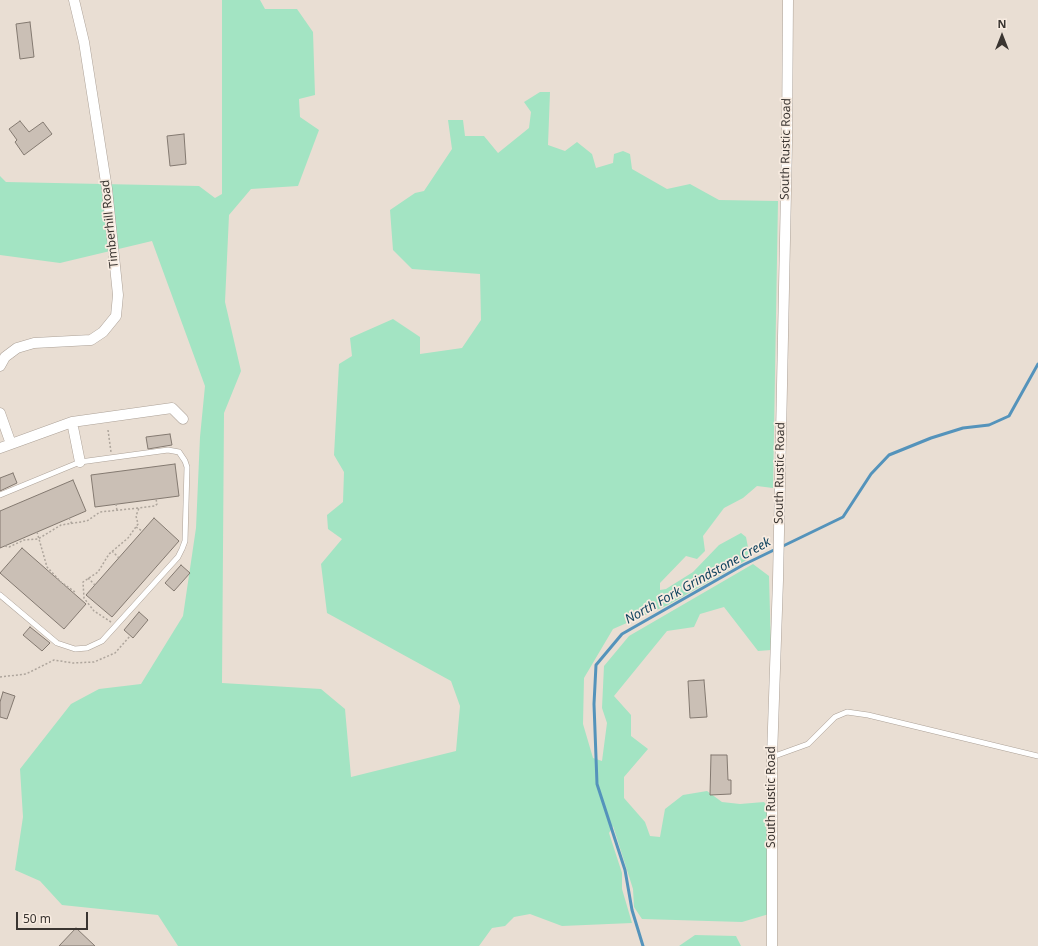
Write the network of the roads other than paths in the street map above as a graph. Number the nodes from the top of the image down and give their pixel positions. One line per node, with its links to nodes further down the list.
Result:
1 (74, 0): 3 (street, Timberhill Road)
2 (788, 0): 13 (street, South Rustic Road)
3 (0, 366)
4 (0, 413): 7 (street)
5 (183, 419): 6 (street)
6 (72, 422): 7 (street); 9 (street)
7 (11, 444): 8 (street)
8 (0, 448)
9 (80, 462): 10 (lane); 11 (lane)
10 (0, 495)
11 (0, 595)
12 (1038, 756): 13 (lane)
13 (772, 757): 14 (street, South Rustic Road)
14 (772, 946)

